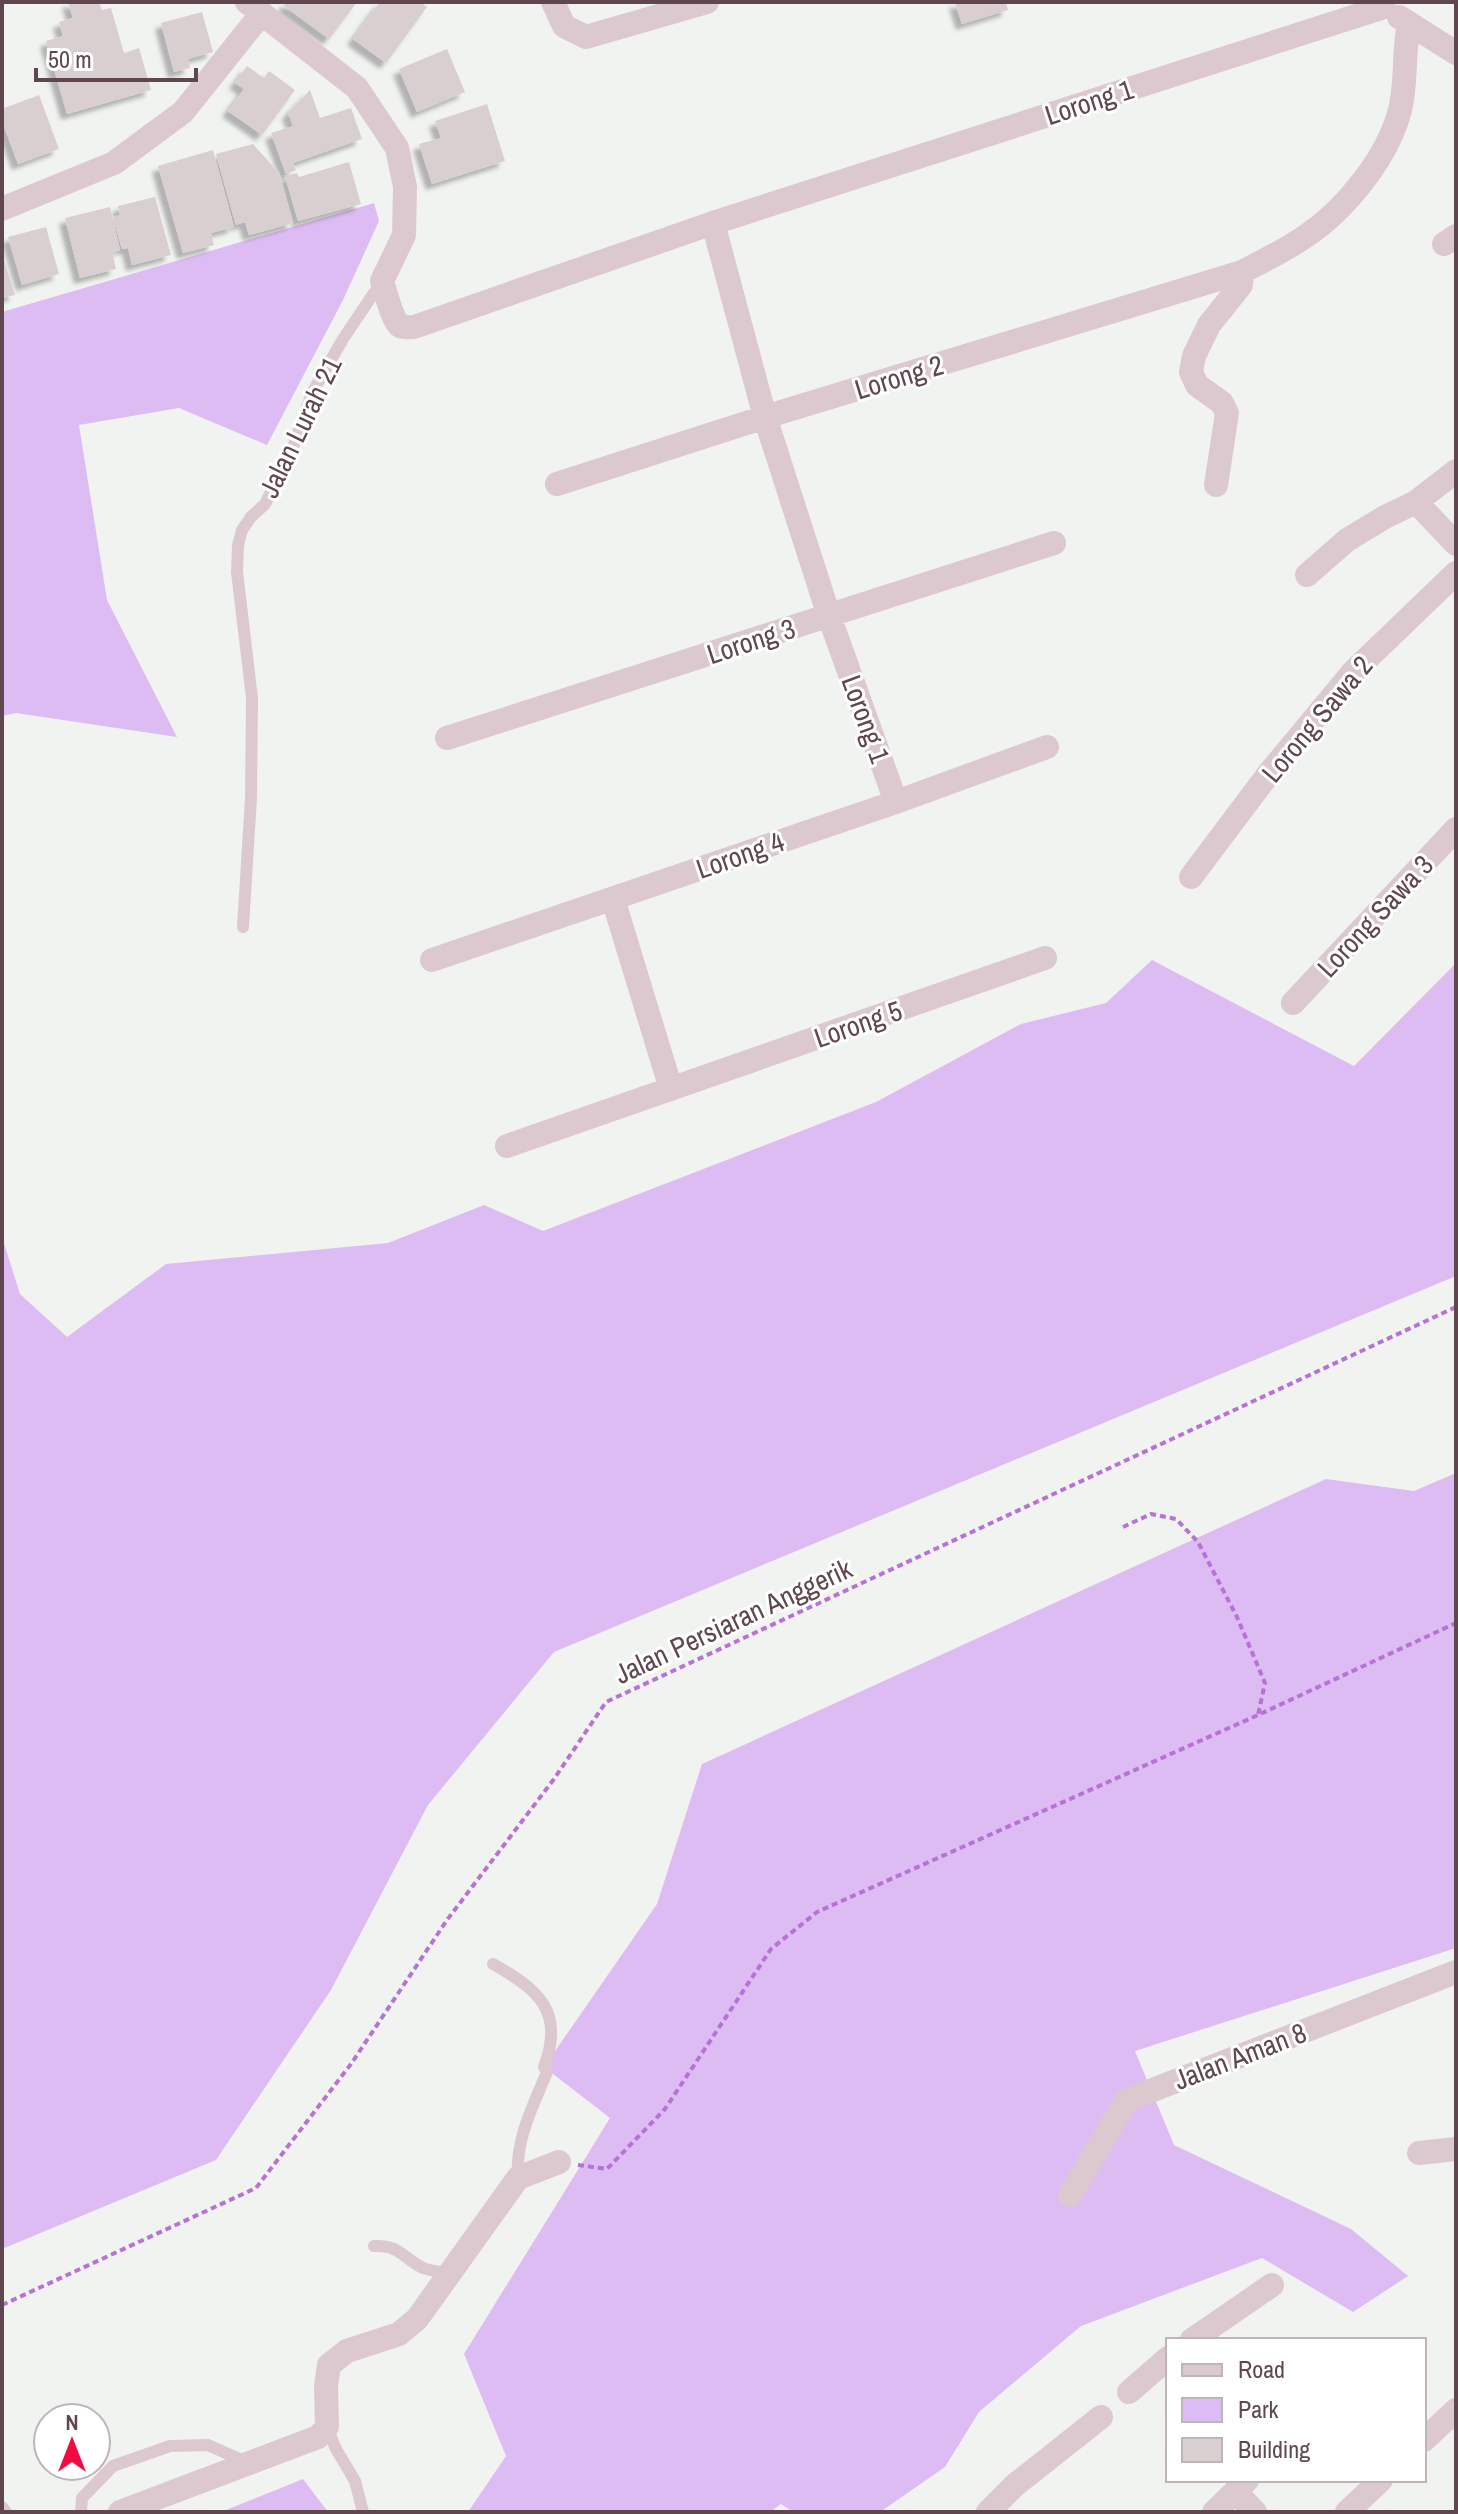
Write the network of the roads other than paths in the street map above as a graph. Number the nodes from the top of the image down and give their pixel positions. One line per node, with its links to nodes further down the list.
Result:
1 (553, 2): 2 (street)
2 (707, 2)
3 (1384, 4): 5 (street, Lorong 1); 8 (street, Lorong 1)
4 (255, 8): 7 (street); 10 (street, Jalan Lurah 21)
5 (1409, 24): 6 (street, Lorong 1); 9 (street, Lorong 2)
6 (1456, 53)
7 (2, 209)
8 (713, 223): 10 (street, Lorong 1); 11 (street, Lorong 1)
9 (1242, 272): 11 (street, Lorong 2); 14 (street)
10 (382, 281): 27 (lane, Jalan Lurah 21)
11 (765, 417): 13 (street, Lorong 2); 20 (street, Lorong 1)
12 (1456, 471): 15 (street)
13 (557, 484)
14 (1216, 485)
15 (1416, 502): 17 (street); 19 (street)
16 (1054, 543): 20 (street, Lorong 3)
17 (1456, 544)
18 (1456, 573): 25 (street, Lorong Sawa 2)
19 (1307, 575)
20 (829, 616): 21 (street, Lorong 3); 23 (street, Lorong 1)
21 (447, 738)
22 (1047, 747): 23 (street, Lorong 4)
23 (896, 802): 26 (street, Lorong 4)
24 (1456, 829): 30 (street, Lorong Sawa 3)
25 (1191, 877)
26 (613, 899): 29 (street, Lorong 4); 31 (street)
27 (243, 927)
28 (1045, 958): 31 (street, Lorong 5)
29 (432, 960)
30 (1293, 1003)
31 (671, 1089): 32 (street, Lorong 5)
32 (507, 1146)
33 (493, 1964): 38 (lane)
34 (1456, 1972): 39 (street, Jalan Aman 8)
35 (1456, 2149): 36 (street)
36 (1419, 2153)
37 (559, 2162): 38 (street)
38 (518, 2178): 41 (street)
39 (1070, 2195)
40 (374, 2246): 41 (lane)
41 (450, 2273): 48 (street)
42 (1272, 2285): 43 (street)
43 (1200, 2338)
44 (1166, 2360): 45 (street)
45 (1129, 2392)
46 (1456, 2410): 49 (street)
47 (1101, 2417): 58 (street)
48 (327, 2427): 50 (street); 57 (lane)
49 (1426, 2438)
50 (249, 2463): 55 (lane); 56 (street)
51 (1379, 2482): 61 (street)
52 (1241, 2486): 59 (street); 60 (street)
53 (2, 2507): 54 (lane)
54 (6, 2512)
55 (81, 2512)
56 (120, 2512)
57 (363, 2512)
58 (988, 2512)
59 (1214, 2512)
60 (1255, 2512)
61 (1347, 2512)

